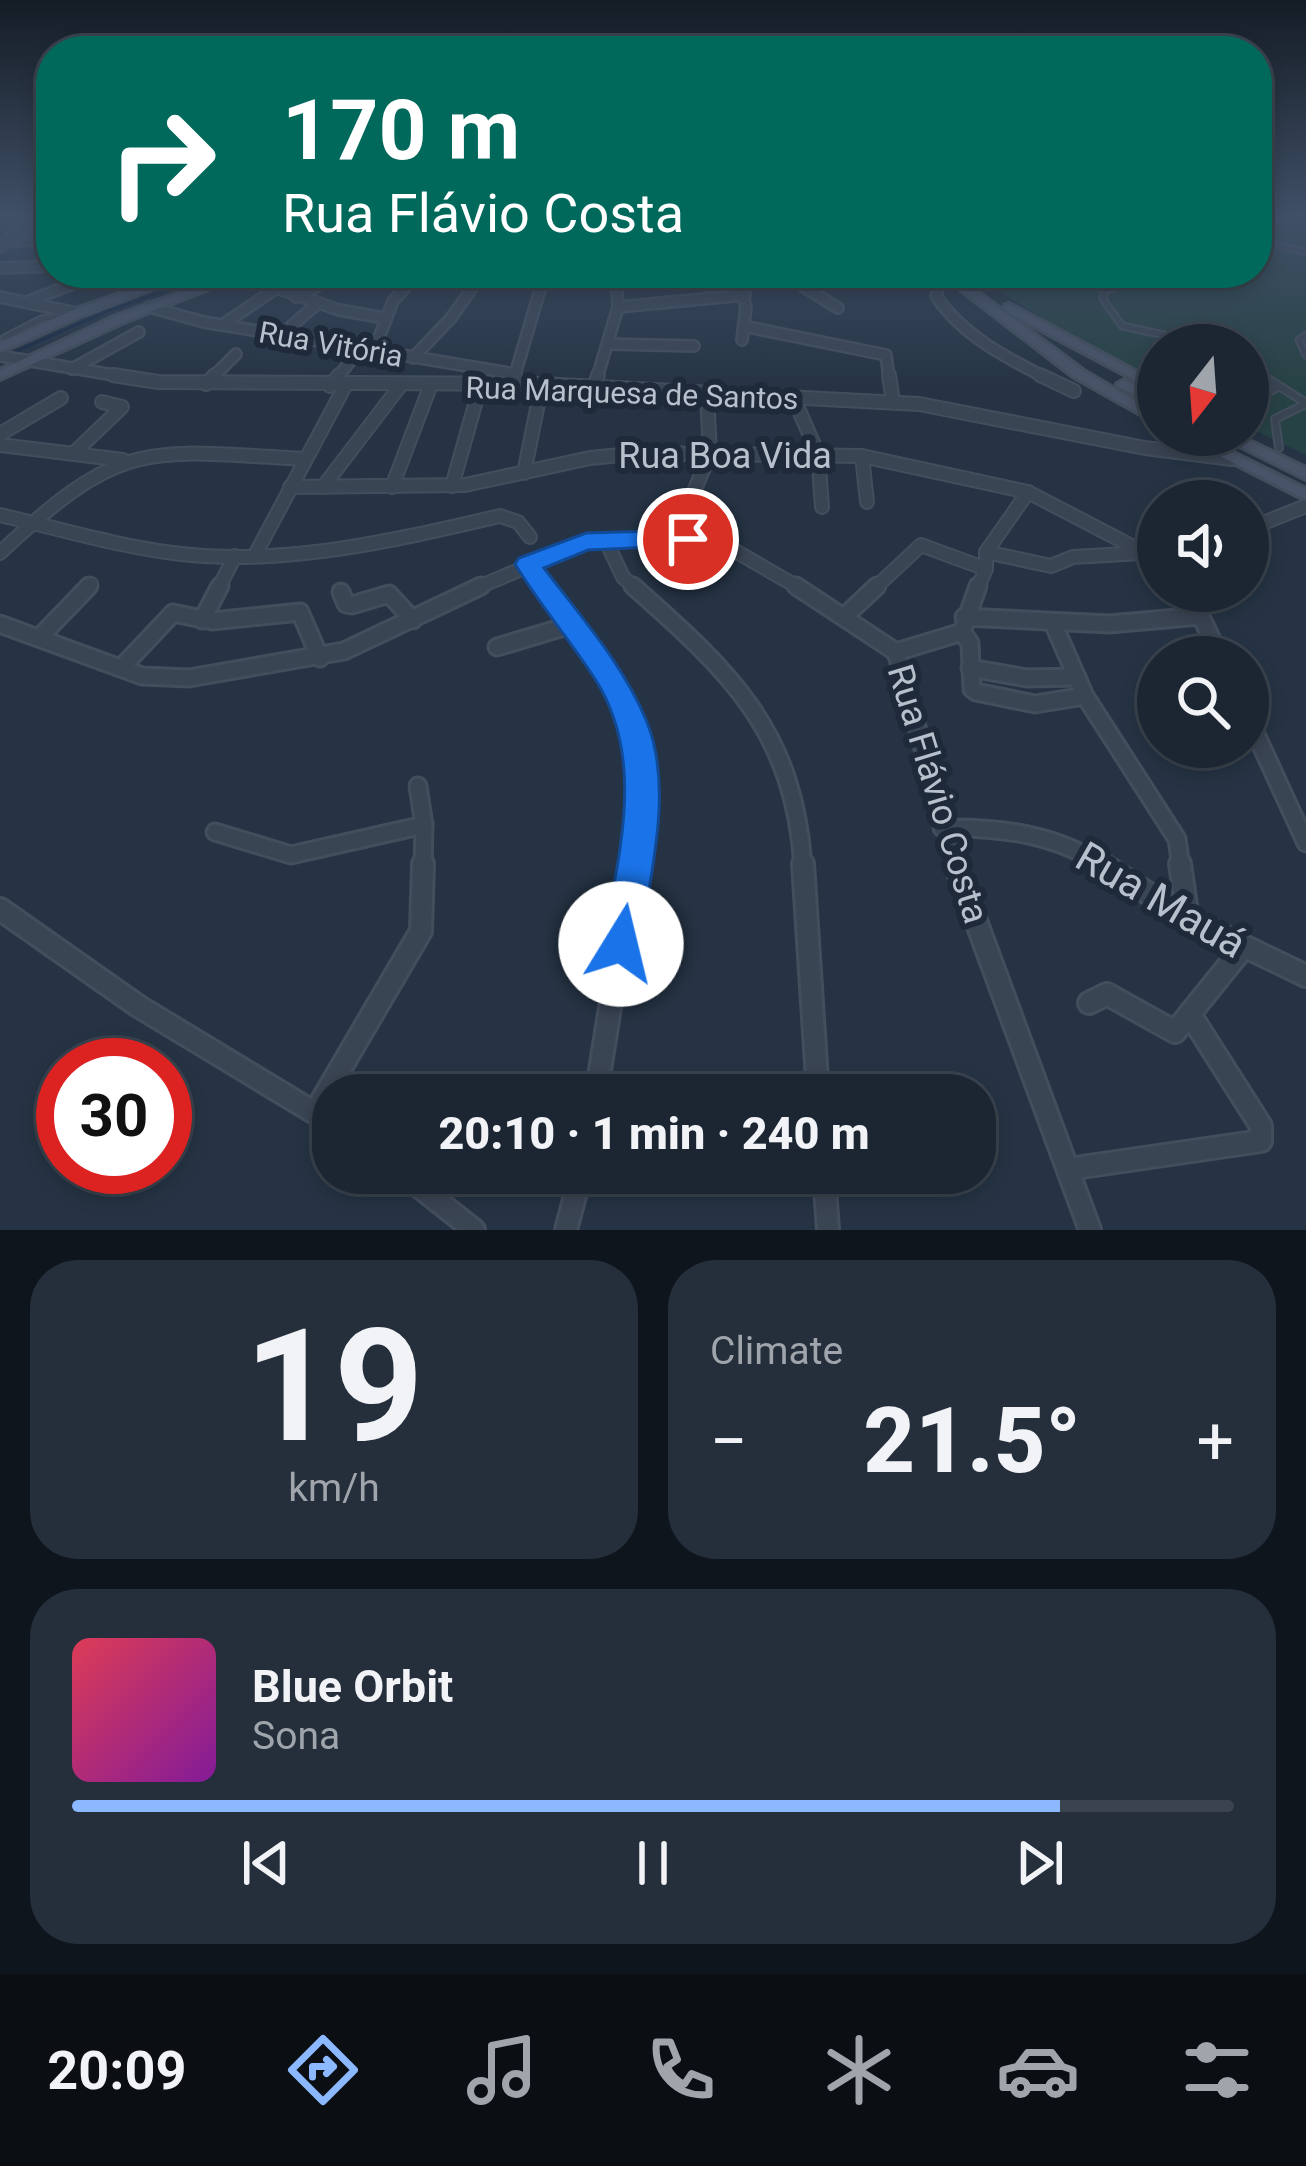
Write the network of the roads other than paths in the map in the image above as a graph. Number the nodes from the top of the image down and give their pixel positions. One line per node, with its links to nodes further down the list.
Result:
1 (62, 288): 20 (street)
2 (146, 288): 25 (main road)
3 (204, 288): 23 (main road)
4 (270, 288): 16 (street)
5 (313, 288): 19 (street)
6 (405, 288): 27 (street)
7 (473, 288): 43 (street)
8 (541, 288): 48 (street)
9 (616, 288): 22 (street)
10 (741, 288): 17 (street)
11 (803, 288): 24 (street)
12 (939, 288): 59 (street)
13 (964, 288): 42 (main road)
14 (982, 288): 26 (main road)
15 (1113, 288): 30 (lane)
16 (274, 290): 19 (street); 28 (street)
17 (745, 295): 22 (street); 29 (street)
18 (0, 297): 20 (street)
19 (296, 297): 21 (street)
20 (26, 302): 25 (street)
21 (317, 304): 27 (street); 32 (street)
22 (618, 307): 35 (street)
23 (149, 308): 28 (street, Rua Vitória); 44 (main road)
24 (838, 308)
25 (74, 314): 37 (main road)
26 (1020, 316): 47 (main road); 60 (main road)
27 (385, 318): 39 (street)
28 (222, 325): 32 (street, Rua Vitória)
29 (748, 327): 34 (street); 67 (street)
30 (1137, 329)
31 (139, 332): 45 (street)
32 (280, 335): 38 (street, Rua Vitória)
33 (1306, 335): 41 (lane)
34 (742, 340)
35 (608, 344): 36 (street); 55 (street)
36 (694, 346)
37 (2, 347): 44 (street, Rua Marquesa de Santos)
38 (360, 349): 39 (street, Rua Vitória); 52 (street)
39 (374, 351): 43 (street, Rua Vitória)
40 (236, 354): 50 (street)
41 (1306, 355)
42 (1057, 356): 63 (main road); 69 (main road)
43 (412, 358): 48 (street, Rua Vitória)
44 (30, 361): 45 (street, Rua Marquesa de Santos); 46 (main road)
45 (72, 369): 50 (street, Rua Marquesa de Santos)
46 (0, 375)
47 (1137, 377)
48 (513, 380): 51 (street, Rua Marquesa de Santos); 57 (street, Rua Marquesa de Santos)
49 (1269, 380): 58 (lane)
50 (206, 384): 52 (street, Rua Marquesa de Santos)
51 (542, 384): 55 (street, Rua Marquesa de Santos); 85 (street)
52 (330, 386): 53 (street, Rua Marquesa de Santos)
53 (345, 386): 54 (street, Rua Marquesa de Santos); 81 (street)
54 (400, 386): 56 (street, Rua Marquesa de Santos); 90 (street)
55 (596, 386): 62 (street, Rua Marquesa de Santos)
56 (430, 387): 57 (street, Rua Marquesa de Santos); 91 (street)
57 (480, 387): 88 (street)
58 (1279, 387): 61 (lane); 68 (lane)
59 (1074, 391)
60 (1137, 392)
61 (1269, 392)
62 (707, 394): 65 (street, Rua Marquesa de Santos); 75 (street)
63 (1137, 396)
64 (61, 398): 70 (street)
65 (794, 399): 67 (street, Rua Marquesa de Santos); 76 (street)
66 (102, 402): 74 (street)
67 (892, 402): 82 (street, Rua Marquesa de Santos)
68 (1306, 404): 73 (lane)
69 (1137, 409)
70 (0, 434)
71 (1269, 443): 73 (main road)
72 (0, 445): 74 (street)
73 (1279, 448): 84 (main road)
74 (74, 453): 83 (street)
75 (710, 454): 76 (street, Rua Boa Vida); 85 (street, Rua Boa Vida); 94 (street)
76 (818, 454): 77 (street, Rua Boa Vida); 97 (street)
77 (862, 456): 92 (street, Rua Boa Vida); 95 (street)
78 (1226, 456): 82 (main road)
79 (1250, 456): 87 (main road)
80 (1269, 456): 86 (main road)
81 (304, 459): 83 (street); 89 (street)
82 (1232, 459): 93 (main road)
83 (123, 460): 100 (street)
84 (1306, 460)
85 (524, 473): 88 (street, Rua Boa Vida)
86 (1306, 474)
87 (1306, 484)
88 (452, 486): 91 (street, Rua Boa Vida)
89 (290, 487): 90 (street, Rua Boa Vida); 107 (street)
90 (323, 487): 91 (street, Rua Boa Vida)
91 (392, 487)
92 (1028, 492): 103 (street, Rua Boa Vida); 104 (street)
93 (1306, 495)
94 (692, 496)
95 (867, 502)
96 (1306, 506): 99 (street)
97 (822, 507)
98 (0, 515): 100 (street)
99 (1269, 521)
100 (32, 523): 105 (street); 108 (street)
101 (530, 537): 107 (street)
102 (605, 539): 109 (street, Rua Flávio Costa); 114 (street, Rua Flávio Costa); 145 (street)
103 (1137, 546)
104 (986, 552): 106 (street); 110 (street)
105 (0, 553)
106 (1137, 554)
107 (255, 555): 108 (street)
108 (235, 556): 116 (street)
109 (528, 564): 117 (street, Rua Flávio Costa); 120 (street)
110 (986, 569): 114 (street); 121 (street)
111 (92, 584): 123 (street)
112 (341, 592): 117 (street)
113 (1198, 612): 115 (street)
114 (846, 615): 125 (street, Rua Flávio Costa)
115 (1200, 616): 118 (street); 122 (street)
116 (202, 620): 126 (street); 127 (street)
117 (413, 620): 126 (street, Rua Flávio Costa)
118 (1053, 623): 121 (street); 129 (street)
119 (0, 624): 123 (street, Rua Flávio Costa)
120 (574, 624): 124 (street); 144 (street)
121 (963, 624): 125 (street); 128 (street)
122 (1210, 636)
123 (39, 638): 127 (street, Rua Flávio Costa)
124 (496, 647)
125 (896, 652): 134 (street, Rua Flávio Costa)
126 (320, 658): 127 (street, Rua Flávio Costa)
127 (122, 668)
128 (970, 668): 129 (street); 130 (street)
129 (1077, 677): 130 (street)
130 (1084, 696): 138 (street)
131 (1269, 763): 136 (street)
132 (418, 785): 133 (street)
133 (424, 824): 135 (street); 143 (street)
134 (942, 828): 138 (street, Rua Mauá); 147 (street, Rua Flávio Costa)
135 (215, 832)
136 (1306, 843)
137 (0, 909): 146 (street)
138 (1188, 919): 139 (street, Rua Mauá)
139 (1243, 949): 140 (street, Rua Mauá); 142 (street)
140 (1306, 976)
141 (1089, 1004): 142 (street)
142 (1191, 1016): 147 (street)
143 (347, 1074)
144 (599, 1074)
145 (816, 1074)
146 (312, 1111)
147 (1068, 1169): 154 (street, Rua Flávio Costa)
148 (429, 1194): 151 (street)
149 (575, 1194): 152 (street)
150 (825, 1194): 153 (street)
151 (474, 1230)
152 (566, 1230)
153 (828, 1230)
154 (1090, 1230)

